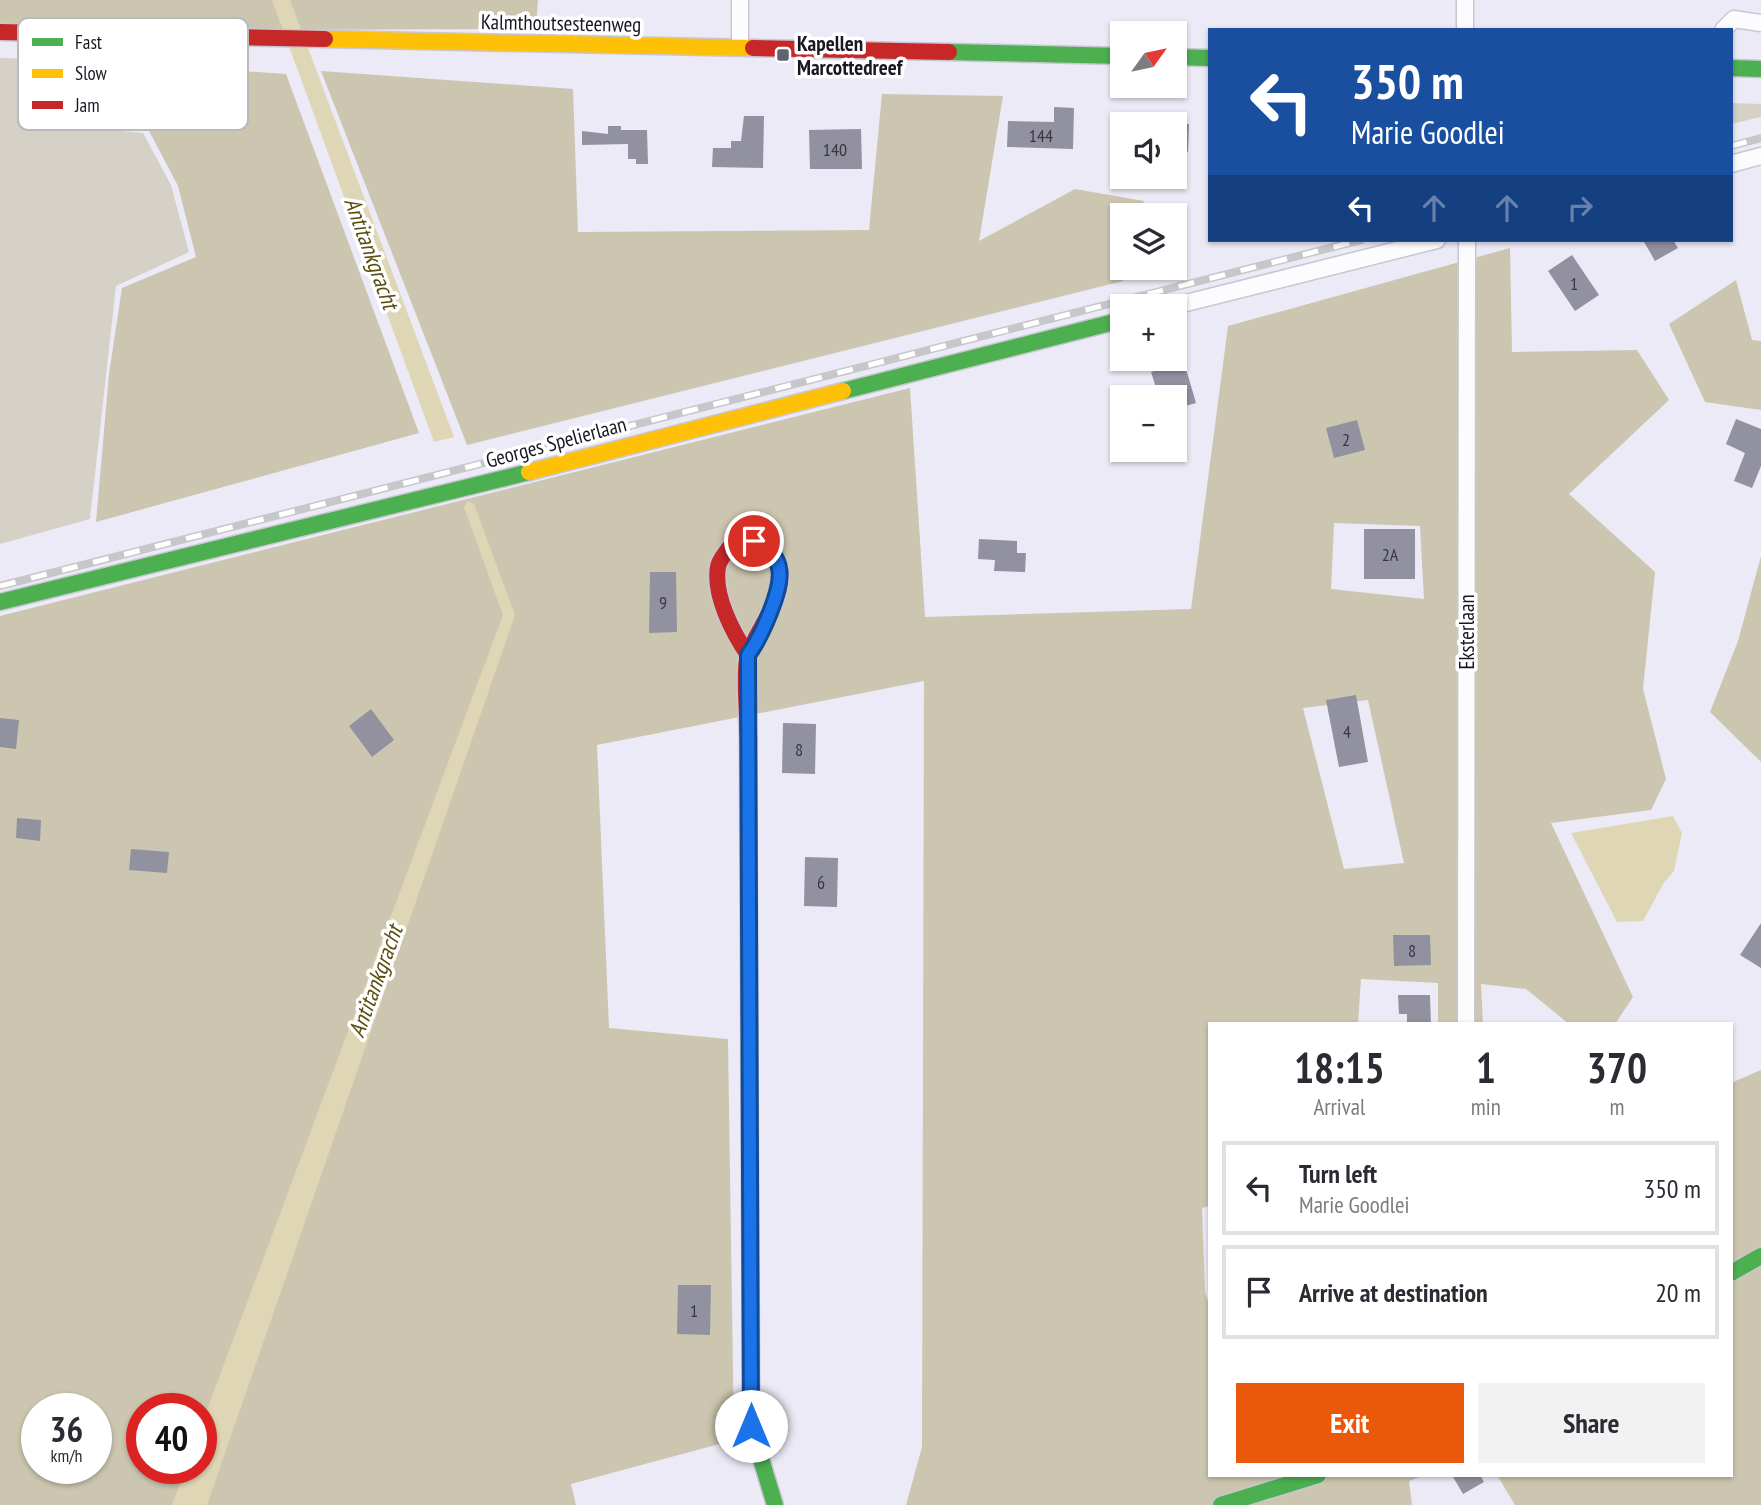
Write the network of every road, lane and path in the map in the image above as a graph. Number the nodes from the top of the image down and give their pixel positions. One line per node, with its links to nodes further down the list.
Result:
1 (740, 0): 9 (street)
2 (1465, 0): 4 (street)
3 (1761, 23): 5 (street)
4 (1465, 28)
5 (1725, 28)
6 (0, 32): 7 (street, Kalmthoutsesteenweg)
7 (18, 32)
8 (248, 38): 9 (street, Kalmthoutsesteenweg)
9 (740, 47): 10 (street, Kalmthoutsesteenweg)
10 (1110, 56)
11 (1187, 57): 12 (street)
12 (1208, 58)
13 (1733, 68): 14 (street)
14 (1761, 69)
15 (1761, 156): 16 (street)
16 (1733, 163)
17 (1429, 242): 19 (street)
18 (1466, 242): 23 (street, Eksterlaan)
19 (1187, 303)
20 (1110, 323): 21 (street, Georges Spelierlaan)
21 (0, 602)
22 (748, 655): 22 (street); 27 (street)
23 (1466, 1022)
24 (1761, 1256): 25 (street)
25 (1733, 1272)
26 (1312, 1477): 28 (street)
27 (775, 1505)
28 (1222, 1505)

